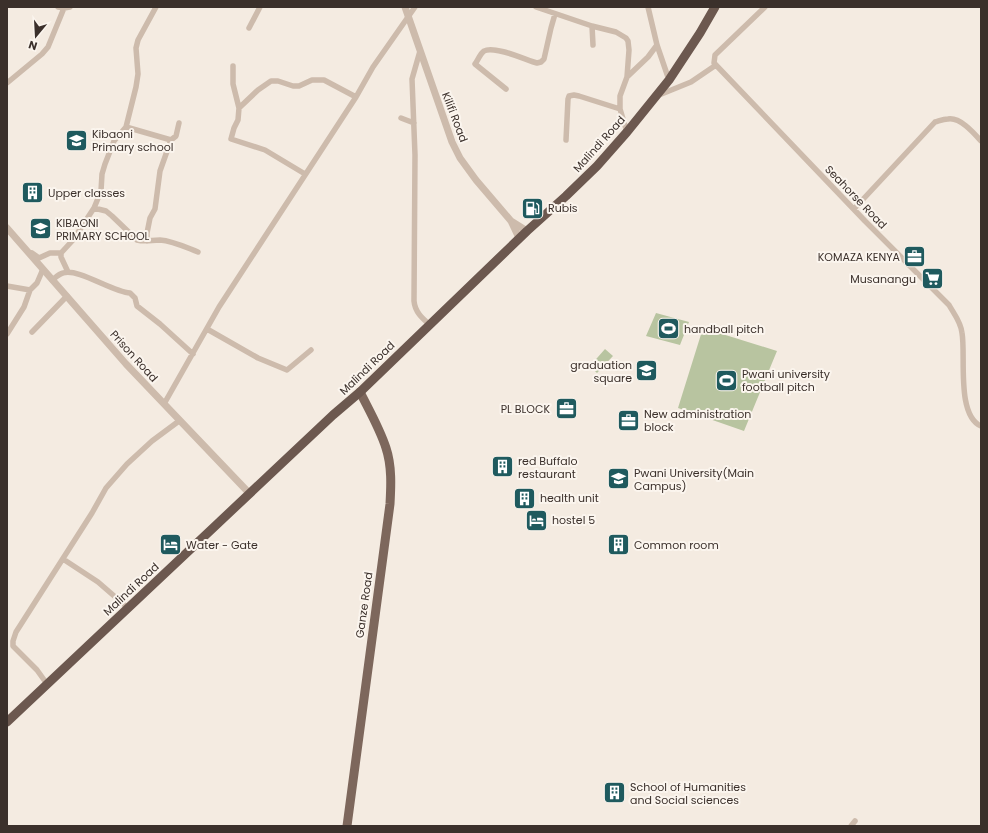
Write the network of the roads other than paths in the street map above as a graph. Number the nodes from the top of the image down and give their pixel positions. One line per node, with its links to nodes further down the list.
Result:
1 (58, 7): 10 (street)
2 (156, 7): 31 (street)
3 (260, 7): 14 (street)
4 (405, 7): 12 (street, Kilifi Road)
5 (415, 7): 12 (street)
6 (536, 7): 11 (street)
7 (648, 7): 16 (street)
8 (715, 7): 21 (highway, Malindi Road)
9 (765, 7): 18 (street)
10 (67, 8): 22 (street)
11 (555, 14): 13 (street); 23 (street)
12 (408, 17): 17 (street, Kilifi Road); 25 (street)
13 (592, 26): 15 (street); 20 (street)
14 (249, 28)
15 (593, 45)
16 (657, 45): 20 (street); 21 (street)
17 (420, 51): 30 (street); 39 (street, Kilifi Road)
18 (716, 65): 24 (street); 38 (street, Seahorse Road)
19 (233, 66): 26 (street)
20 (627, 77): 27 (street)
21 (669, 80): 24 (highway, Malindi Road)
22 (7, 83)
23 (506, 88)
24 (657, 96): 32 (highway, Malindi Road)
25 (356, 97): 26 (street); 36 (street)
26 (239, 108): 36 (street)
27 (620, 109): 32 (street); 34 (street)
28 (401, 118): 30 (street)
29 (179, 123): 33 (street)
30 (414, 123): 53 (street)
31 (126, 127): 33 (street); 37 (street)
32 (627, 132): 42 (highway, Malindi Road)
33 (170, 140): 44 (street)
34 (566, 140)
35 (981, 141): 38 (street)
36 (305, 174): 54 (street)
37 (94, 208): 44 (street); 46 (street)
38 (854, 209): 62 (street, Seahorse Road)
39 (511, 221): 42 (street, Kilifi Road); 43 (street, Kilifi Road)
40 (7, 224): 46 (street)
41 (7, 228): 47 (street, Prison Road)
42 (527, 230): 43 (highway, Malindi Road)
43 (519, 238): 53 (highway, Malindi Road)
44 (147, 241): 45 (street)
45 (198, 252)
46 (61, 253): 48 (street)
47 (44, 269): 49 (street, Prison Road); 51 (street)
48 (68, 272): 49 (street); 58 (street)
49 (52, 280): 52 (street, Prison Road)
50 (7, 286): 51 (street)
51 (30, 290): 56 (street)
52 (67, 296): 55 (street); 60 (street, Prison Road)
53 (430, 325): 59 (highway, Malindi Road)
54 (207, 329): 57 (street); 58 (street)
55 (32, 332)
56 (7, 334)
57 (311, 350)
58 (193, 354): 60 (street)
59 (360, 392): 63 (highway, Malindi Road); 69 (main road, Ganze Road)
60 (164, 404): 61 (street, Prison Road)
61 (179, 420): 63 (street, Prison Road); 64 (street)
62 (981, 426)
63 (250, 494): 65 (highway, Malindi Road)
64 (63, 559): 65 (street); 66 (street)
65 (128, 608): 66 (highway, Malindi Road)
66 (47, 684): 67 (highway, Malindi Road)
67 (7, 722)
68 (855, 821): 70 (street)
69 (347, 826)
70 (851, 826)

